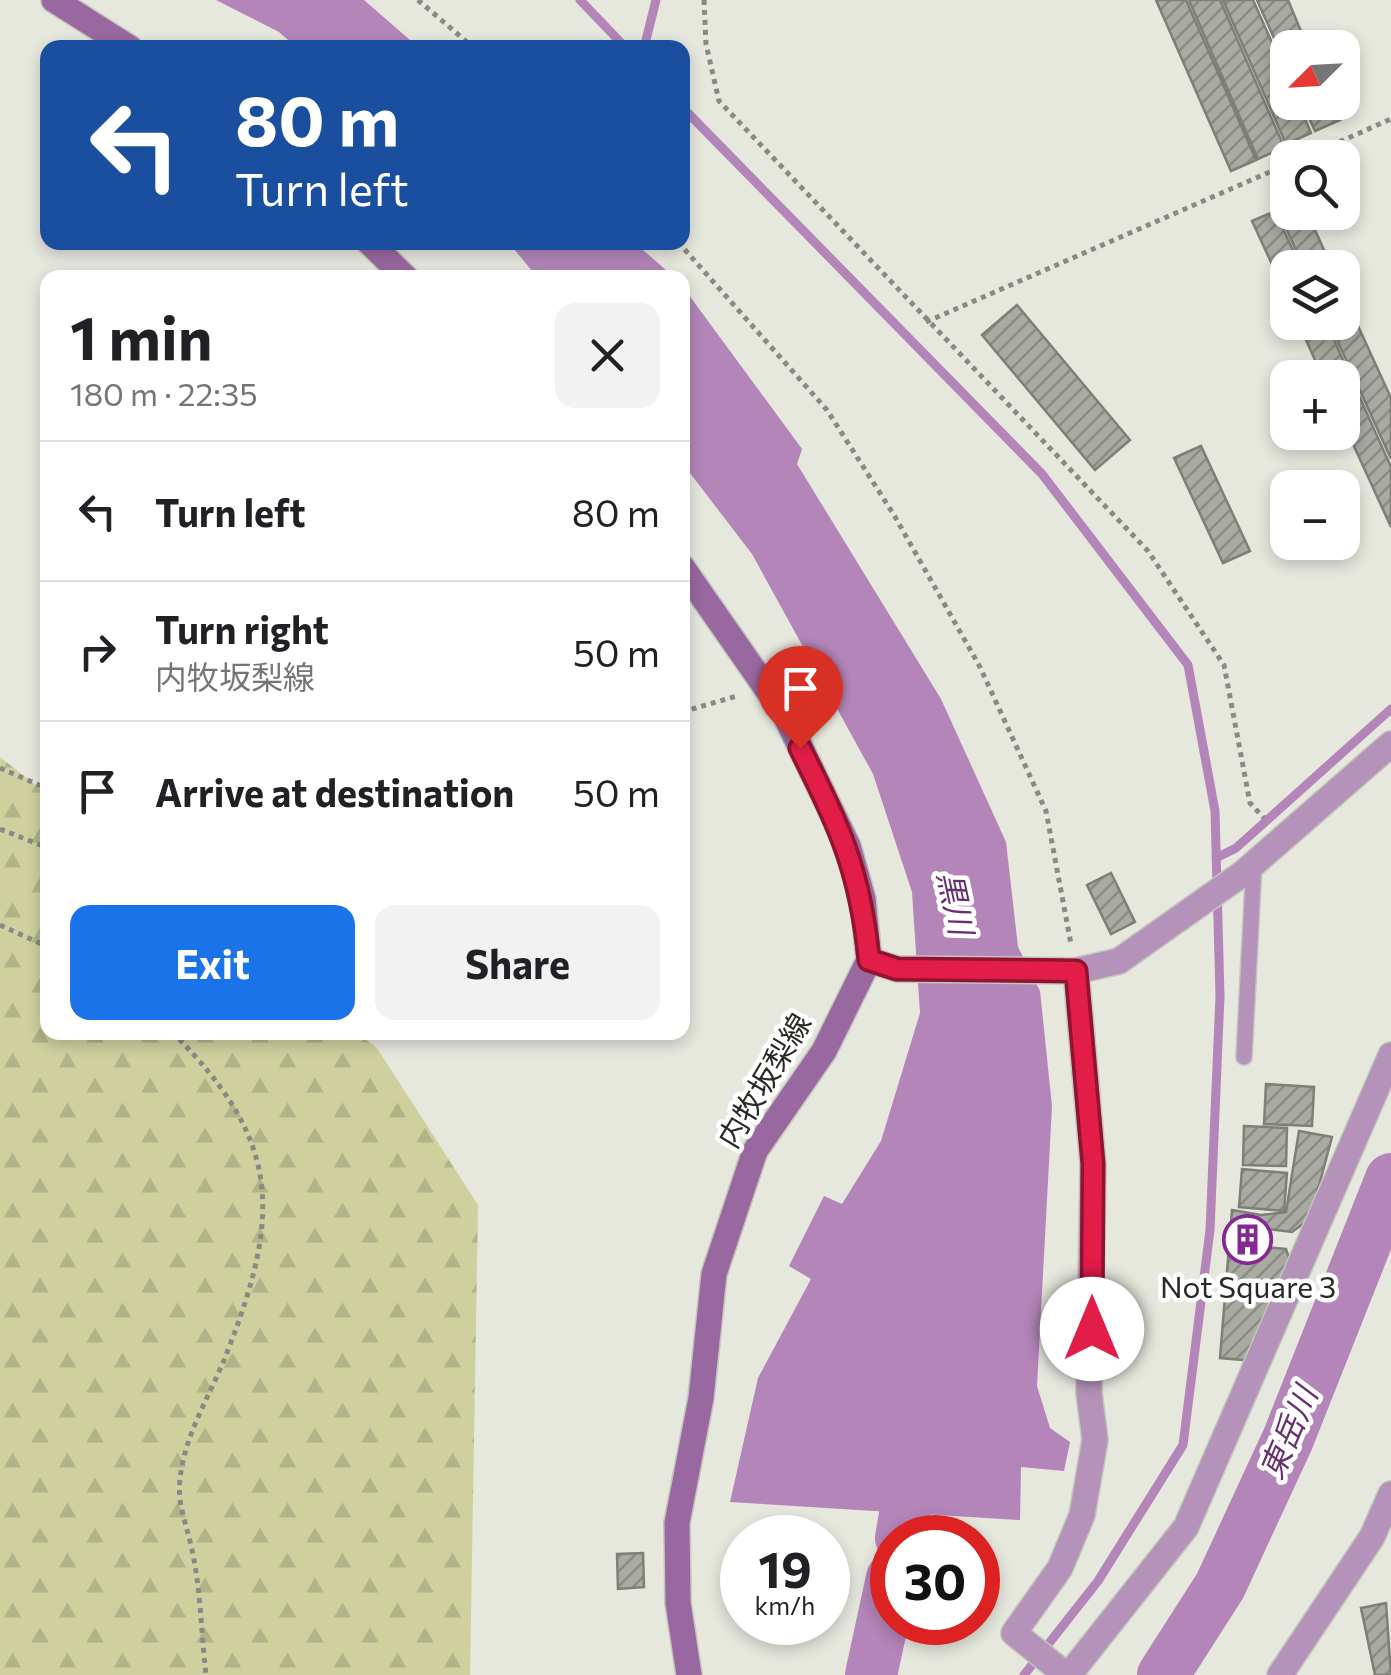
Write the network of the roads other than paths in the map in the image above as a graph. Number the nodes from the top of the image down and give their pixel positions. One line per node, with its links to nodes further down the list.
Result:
1 (54, 0): 2 (main road)
2 (117, 40)
3 (378, 250): 4 (main road)
4 (398, 270)
5 (690, 578): 8 (main road)
6 (1391, 744): 7 (street)
7 (1248, 868): 9 (street); 11 (lane)
8 (869, 960): 9 (street); 13 (main road, 内牧坂梨線)
9 (1064, 970): 14 (street)
10 (1391, 1055): 14 (street)
11 (1244, 1057)
12 (1391, 1494): 15 (street)
13 (689, 1675)
14 (1068, 1675)
15 (1280, 1675)

